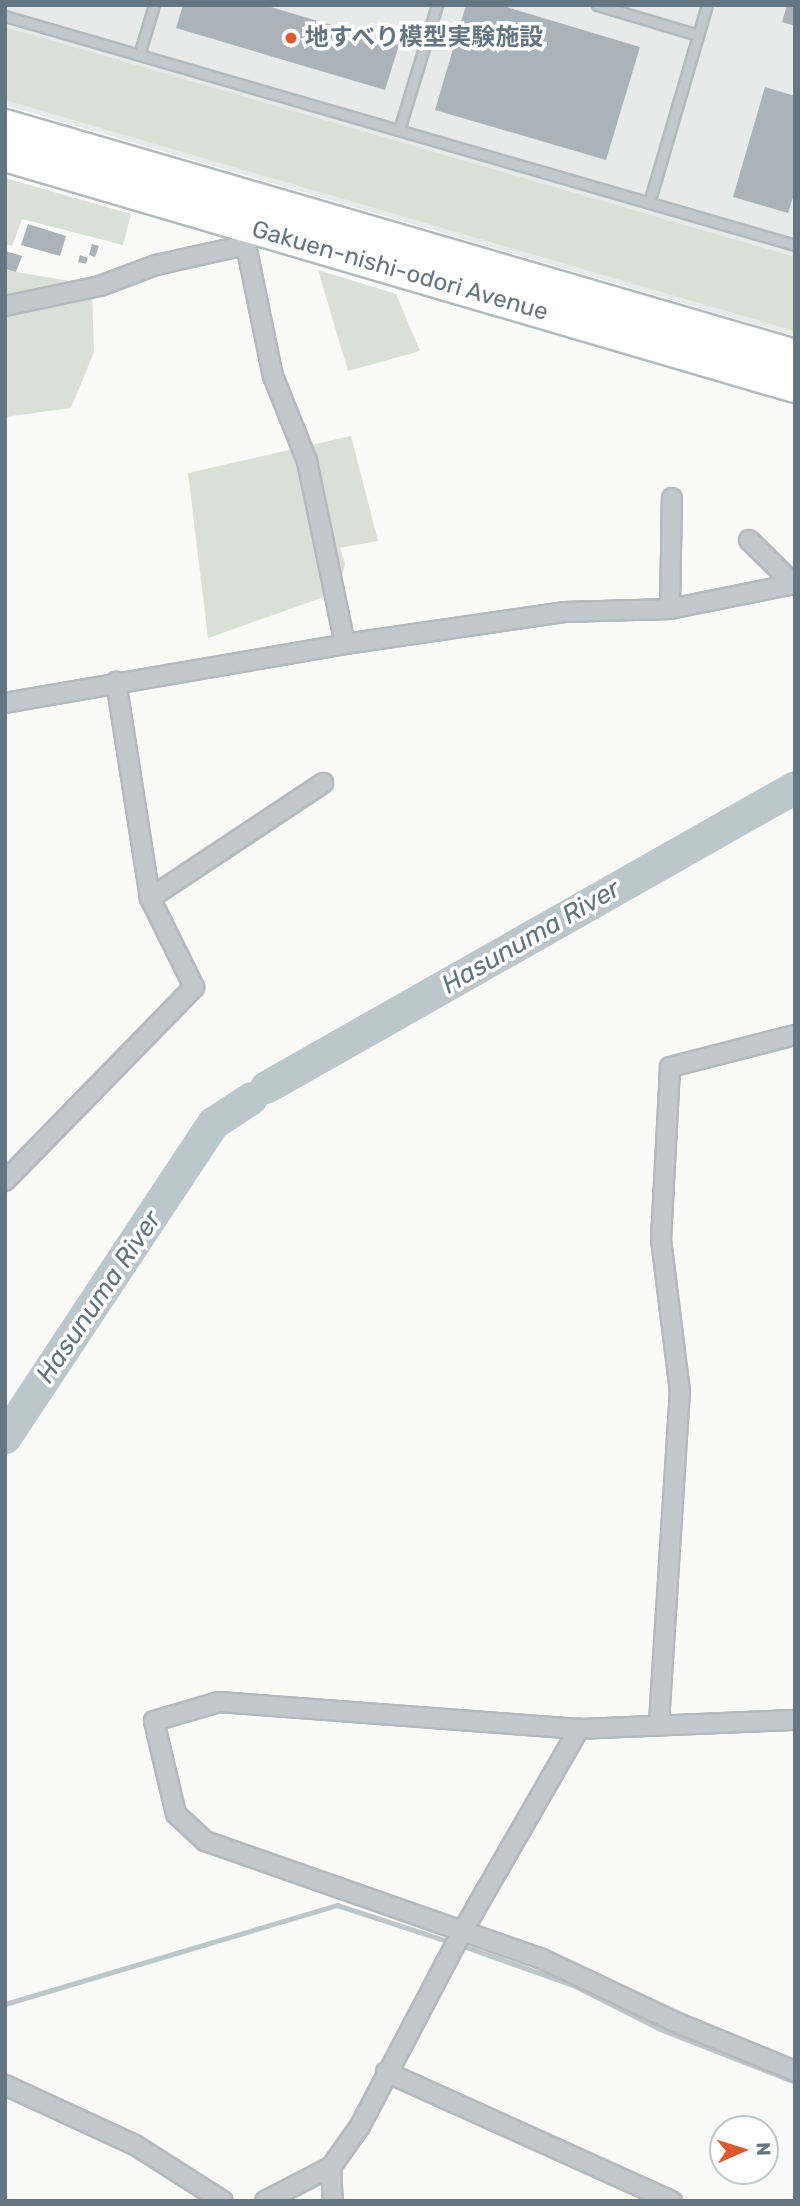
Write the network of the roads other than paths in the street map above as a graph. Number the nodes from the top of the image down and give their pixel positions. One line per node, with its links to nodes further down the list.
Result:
1 (154, 5): 7 (lane)
2 (437, 5): 9 (lane)
3 (597, 5): 6 (lane)
4 (707, 5): 6 (lane)
5 (5, 16): 7 (lane)
6 (698, 35): 11 (lane)
7 (139, 55): 9 (lane)
8 (5, 126): 15 (highway, Gakuen-nishi-odori Avenue)
9 (399, 130): 11 (lane)
10 (5, 155): 12 (highway, Gakuen-nishi-odori Avenue)
11 (649, 203): 13 (lane)
12 (249, 237): 14 (street); 16 (highway, Gakuen-nishi-odori Avenue); 21 (street)
13 (795, 245)
14 (5, 306)
15 (795, 356)
16 (795, 386)
17 (672, 498): 20 (street)
18 (749, 540): 19 (street)
19 (794, 584): 20 (street)
20 (670, 609): 21 (street)
21 (345, 644): 22 (street)
22 (116, 682): 23 (street); 25 (street)
23 (5, 703)
24 (323, 783): 25 (street)
25 (149, 898): 27 (street)
26 (795, 1035): 29 (street)
27 (5, 1181)
28 (795, 1720): 29 (street)
29 (659, 1723): 30 (street)
30 (579, 1729): 31 (street); 31 (street)
31 (461, 1934): 32 (street); 33 (street)
32 (795, 2071)
33 (386, 2072): 35 (street); 39 (street)
34 (5, 2085): 36 (street)
35 (331, 2167): 37 (street); 38 (street)
36 (223, 2201)
37 (265, 2201)
38 (333, 2201)
39 (672, 2201)

